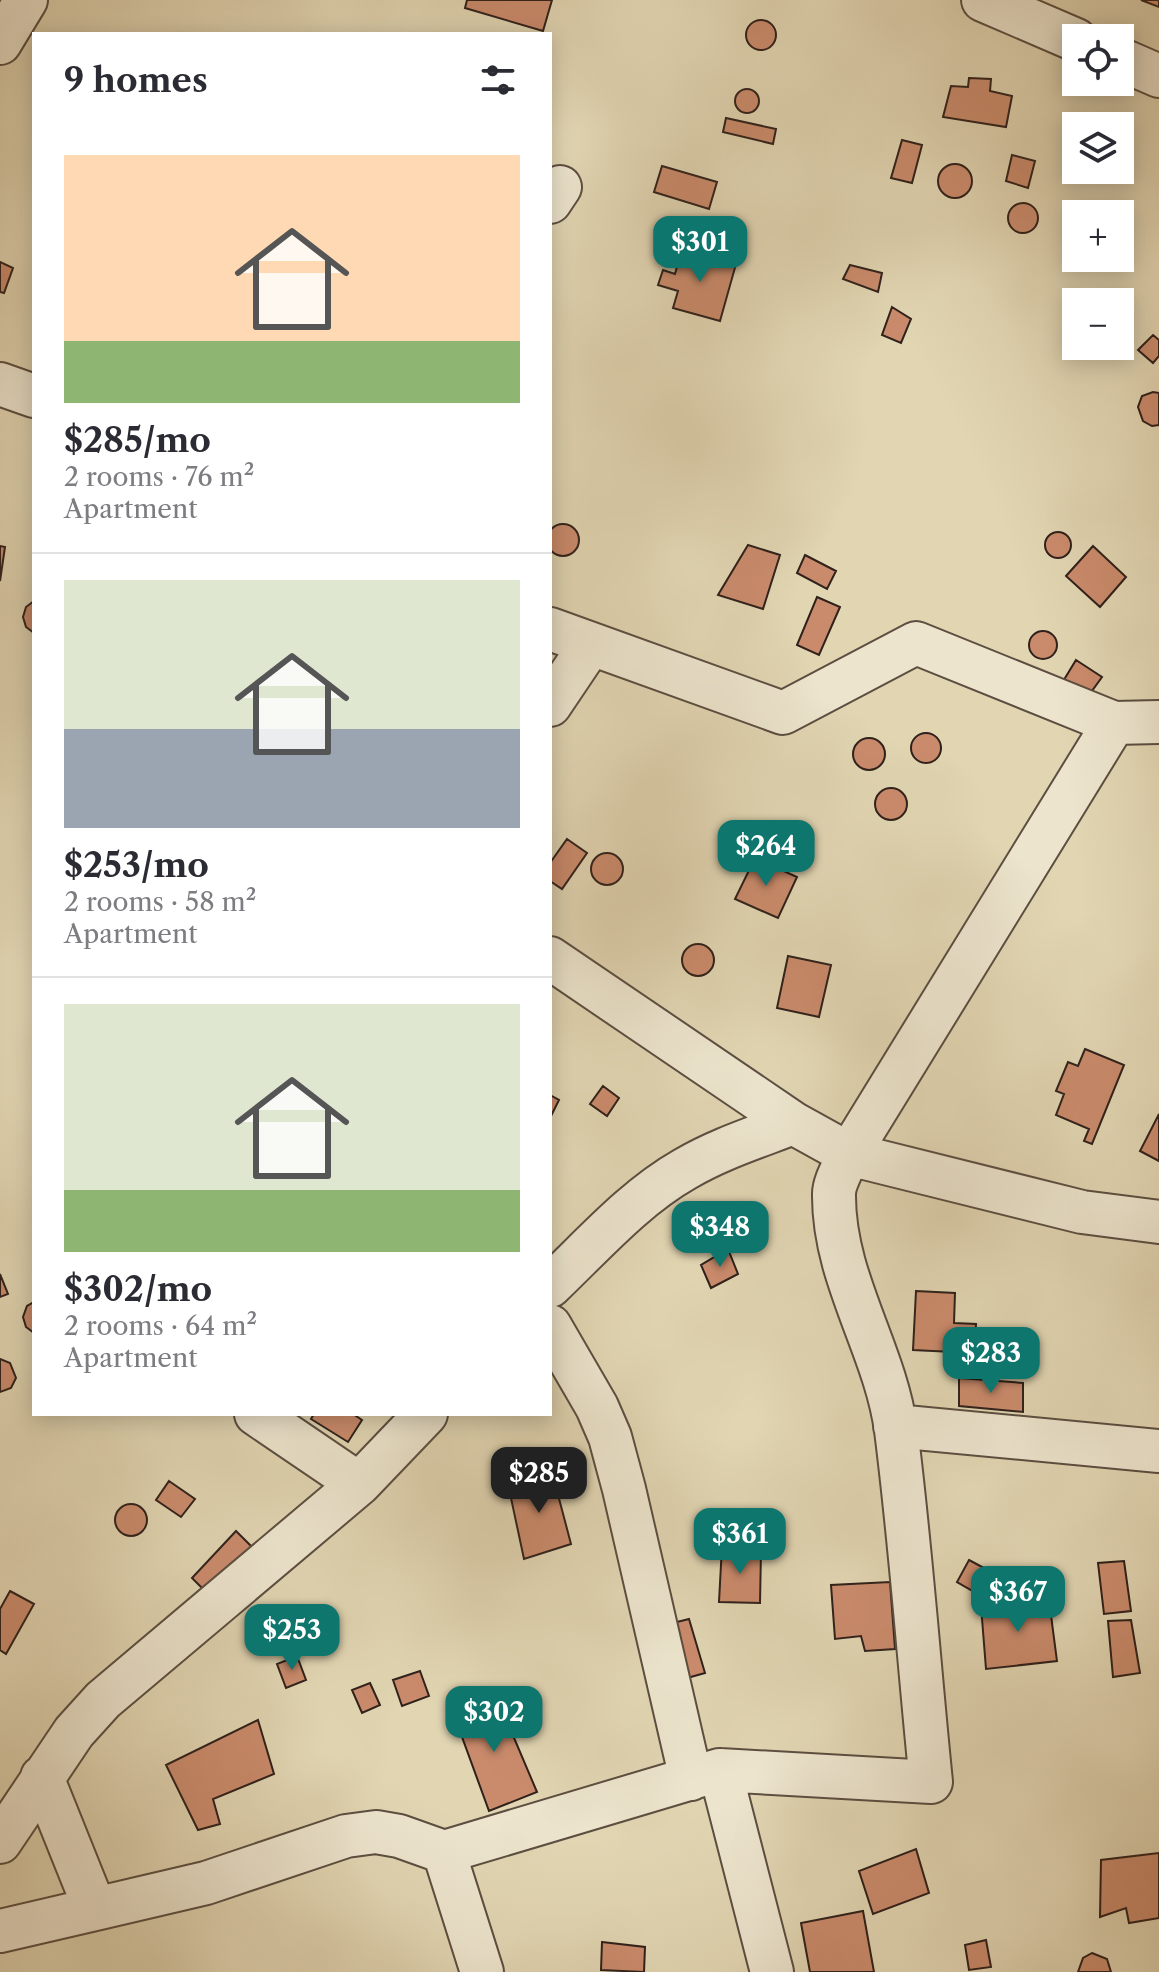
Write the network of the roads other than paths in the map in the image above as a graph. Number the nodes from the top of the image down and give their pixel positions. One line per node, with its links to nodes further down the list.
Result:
1 (26, 0): 4 (street)
2 (983, 0): 3 (street)
3 (1062, 34)
4 (0, 43)
5 (1134, 65): 6 (street)
6 (1159, 76)
7 (0, 384): 8 (street)
8 (32, 395)
9 (552, 630): 10 (street)
10 (591, 644): 11 (street); 13 (street)
11 (552, 702)
12 (1159, 722): 13 (street)
13 (1114, 723): 16 (street)
14 (552, 959): 15 (street)
15 (793, 1123): 16 (street); 18 (street)
16 (849, 1154): 17 (street); 22 (street)
17 (1159, 1222)
18 (552, 1284)
19 (552, 1329): 25 (street)
20 (259, 1416): 24 (street)
21 (424, 1416): 24 (street)
22 (895, 1426): 23 (street); 25 (street)
23 (1159, 1451)
24 (359, 1484): 26 (street)
25 (705, 1774): 28 (street); 32 (street)
26 (42, 1777): 27 (street); 29 (street)
27 (0, 1842)
28 (444, 1852): 29 (street); 31 (street)
29 (95, 1909): 30 (street)
30 (0, 1931)
31 (482, 1972)
32 (772, 1972)

